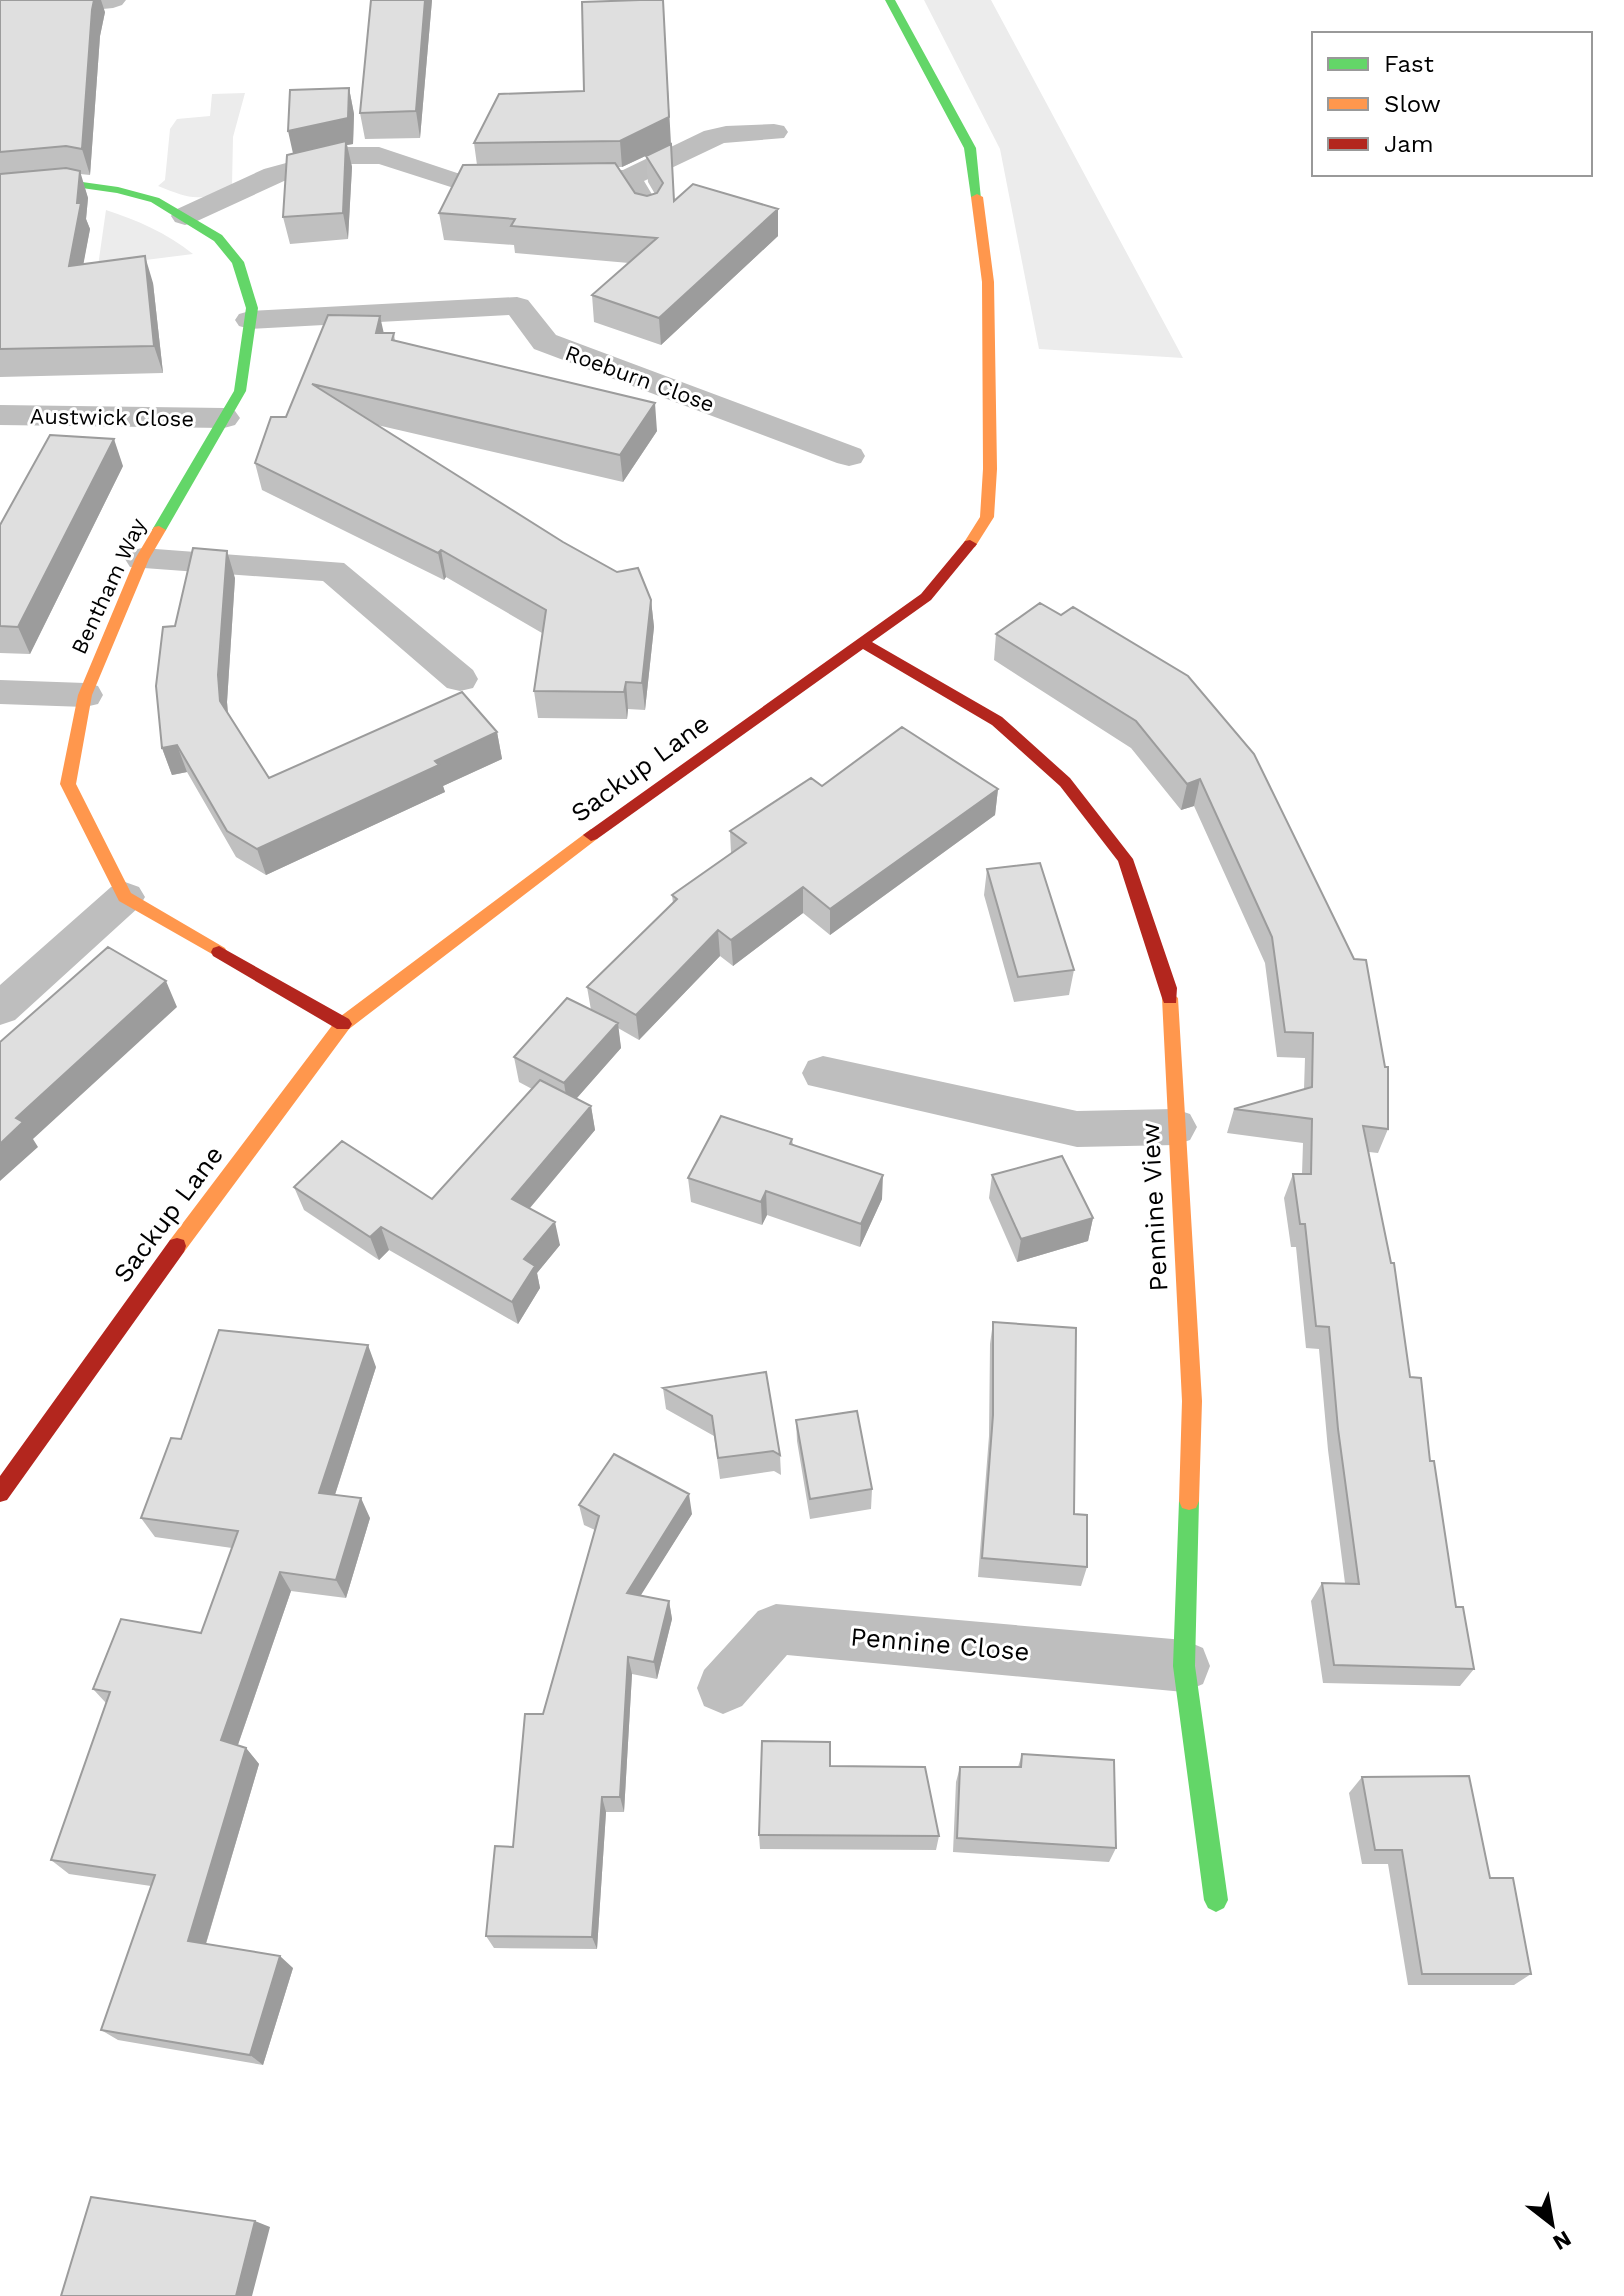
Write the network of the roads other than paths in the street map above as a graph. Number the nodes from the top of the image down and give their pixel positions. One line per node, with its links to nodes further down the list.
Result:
1 (113, 0): 3 (street)
2 (890, 0): 14 (street, Sackup Lane)
3 (0, 11)
4 (774, 132): 5 (street)
5 (628, 178): 7 (street); 8 (street)
6 (0, 190): 8 (street, Bentham Way)
7 (648, 211)
8 (185, 216): 9 (street, Bentham Way)
9 (250, 320): 11 (street, Bentham Way); 12 (street, Roeburn Close)
10 (0, 415): 11 (street, Austwick Close)
11 (224, 418): 13 (street, Bentham Way)
12 (849, 456)
13 (142, 559): 15 (street); 17 (street, Bentham Way)
14 (863, 643): 20 (street, Sackup Lane); 22 (street, Pennine View)
15 (460, 679)
16 (0, 692): 17 (street)
17 (85, 695): 18 (street, Bentham Way)
18 (125, 897): 19 (street); 20 (street)
19 (0, 1009)
20 (343, 1024): 23 (street, Sackup Lane)
21 (823, 1073): 22 (street)
22 (1175, 1127): 24 (street, Pennine View)
23 (0, 1493)
24 (1184, 1666): 25 (street, Pennine Close); 26 (street, Pennine View)
25 (723, 1688)
26 (1216, 1900)

